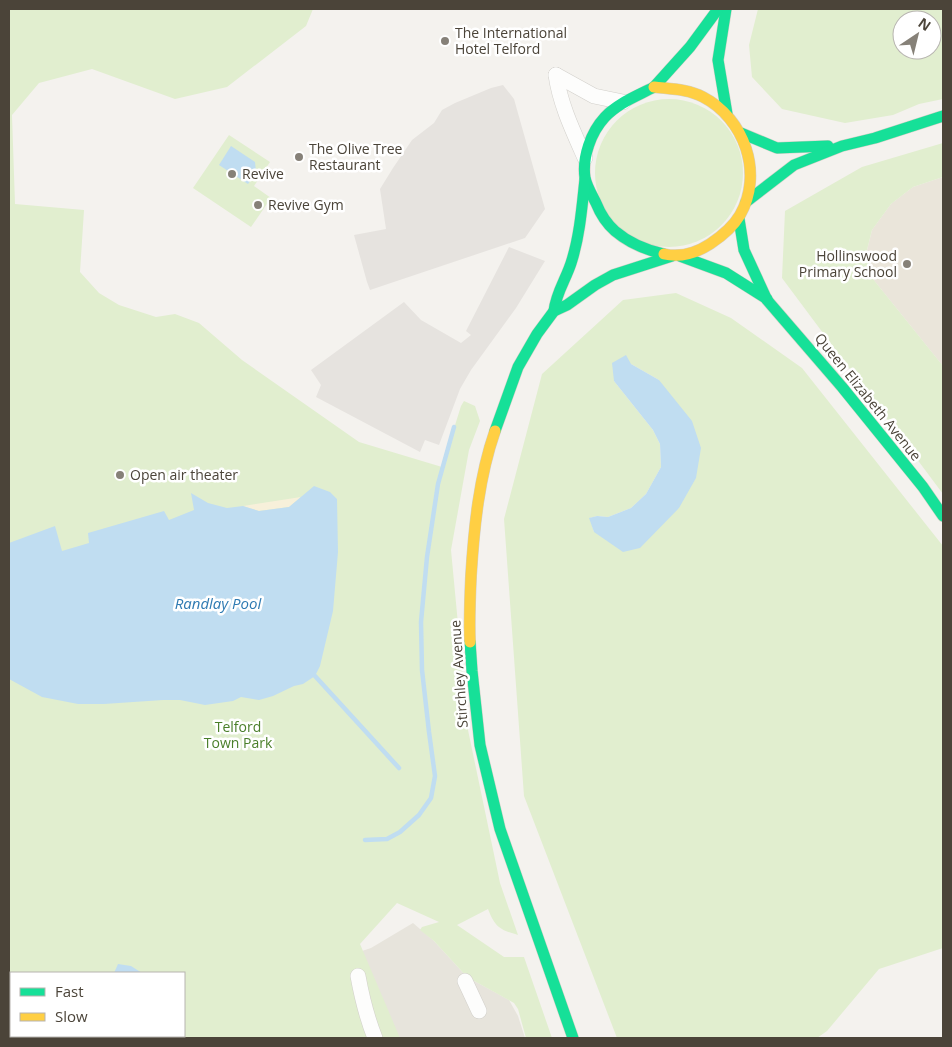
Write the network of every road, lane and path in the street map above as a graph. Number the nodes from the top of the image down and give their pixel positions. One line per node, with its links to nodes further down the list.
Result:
1 (718, 9): 3 (street)
2 (726, 9): 5 (street)
3 (654, 87): 4 (street); 5 (street)
4 (623, 102): 9 (street); 9 (street)
5 (727, 114): 7 (street)
6 (943, 116): 8 (street)
7 (741, 133): 8 (street); 11 (street)
8 (842, 146): 11 (street)
9 (585, 158): 10 (street)
10 (585, 178): 13 (street); 15 (street)
11 (746, 202): 12 (street)
12 (739, 218): 13 (street); 14 (street, Queen Elizabeth Avenue)
13 (676, 256): 14 (street, Queen Elizabeth Avenue); 15 (street)
14 (767, 300): 16 (street, Queen Elizabeth Avenue)
15 (554, 311): 21 (street, Stirchley Avenue)
16 (943, 516)
17 (358, 976): 20 (street)
18 (464, 981): 19 (street)
19 (479, 1011)
20 (375, 1038)
21 (573, 1038)

